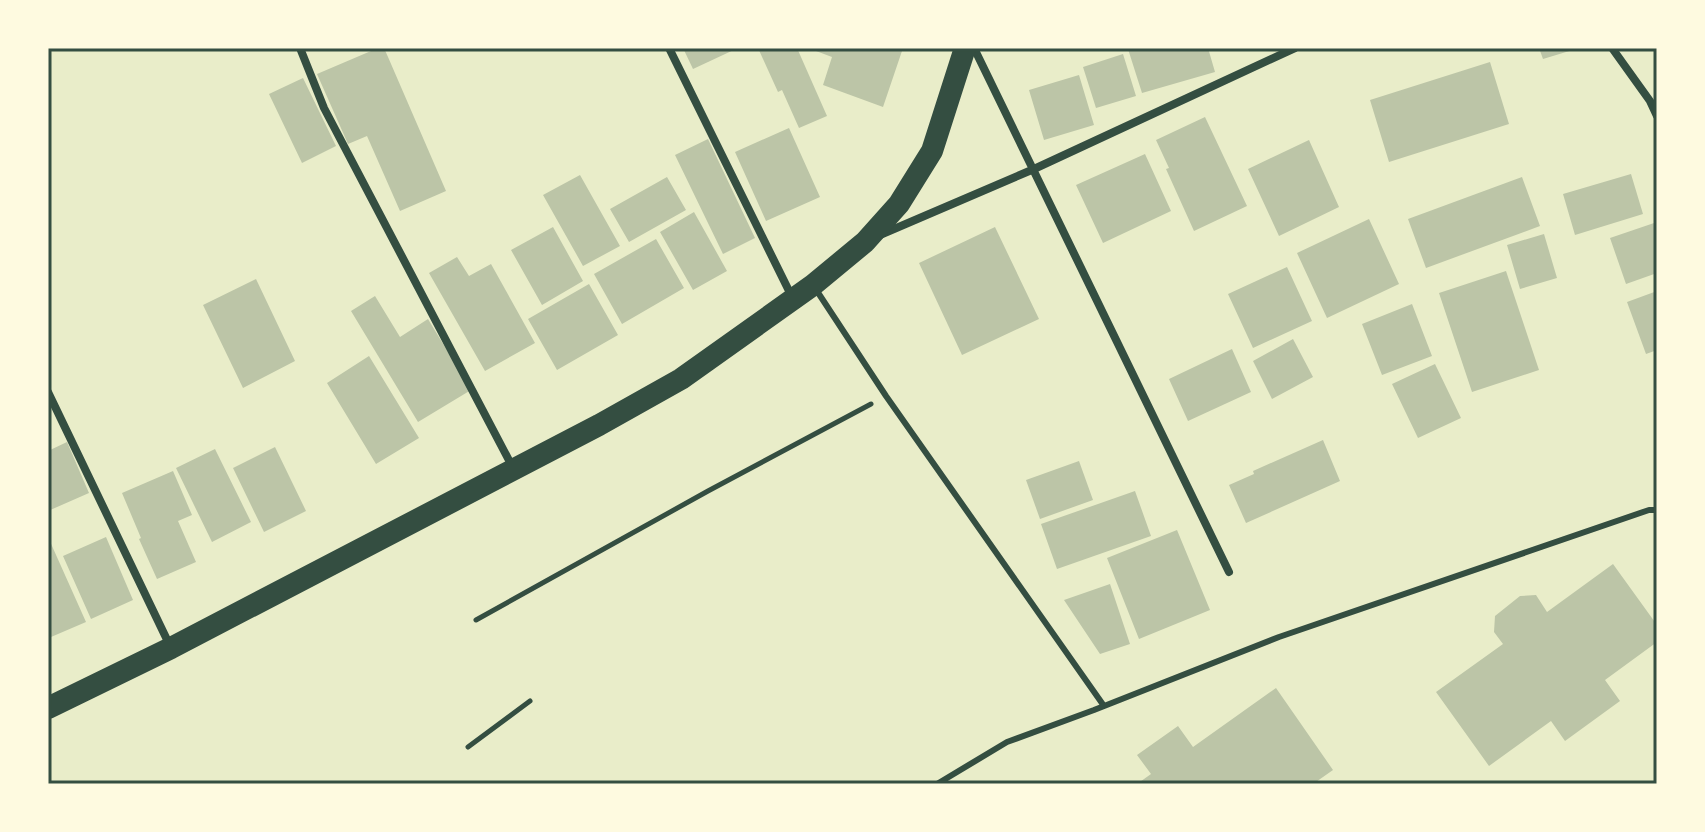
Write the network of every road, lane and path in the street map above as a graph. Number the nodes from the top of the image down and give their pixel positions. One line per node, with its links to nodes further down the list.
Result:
1 (300, 48): 14 (street)
2 (669, 48): 11 (street)
3 (965, 48): 9 (highway)
4 (974, 48): 8 (street)
5 (1295, 48): 8 (street)
6 (1612, 48): 7 (street)
7 (1657, 116)
8 (1034, 169): 9 (street); 16 (street)
9 (865, 242): 10 (highway)
10 (813, 285): 11 (highway); 13 (lane)
11 (793, 300): 14 (highway)
12 (48, 392): 18 (street)
13 (886, 396): 17 (path); 20 (lane)
14 (514, 470): 18 (highway)
15 (1657, 510): 20 (lane)
16 (1229, 572)
17 (476, 620)
18 (171, 648): 21 (highway)
19 (530, 701): 22 (path)
20 (1104, 706): 23 (lane)
21 (48, 708)
22 (468, 747)
23 (937, 784)

